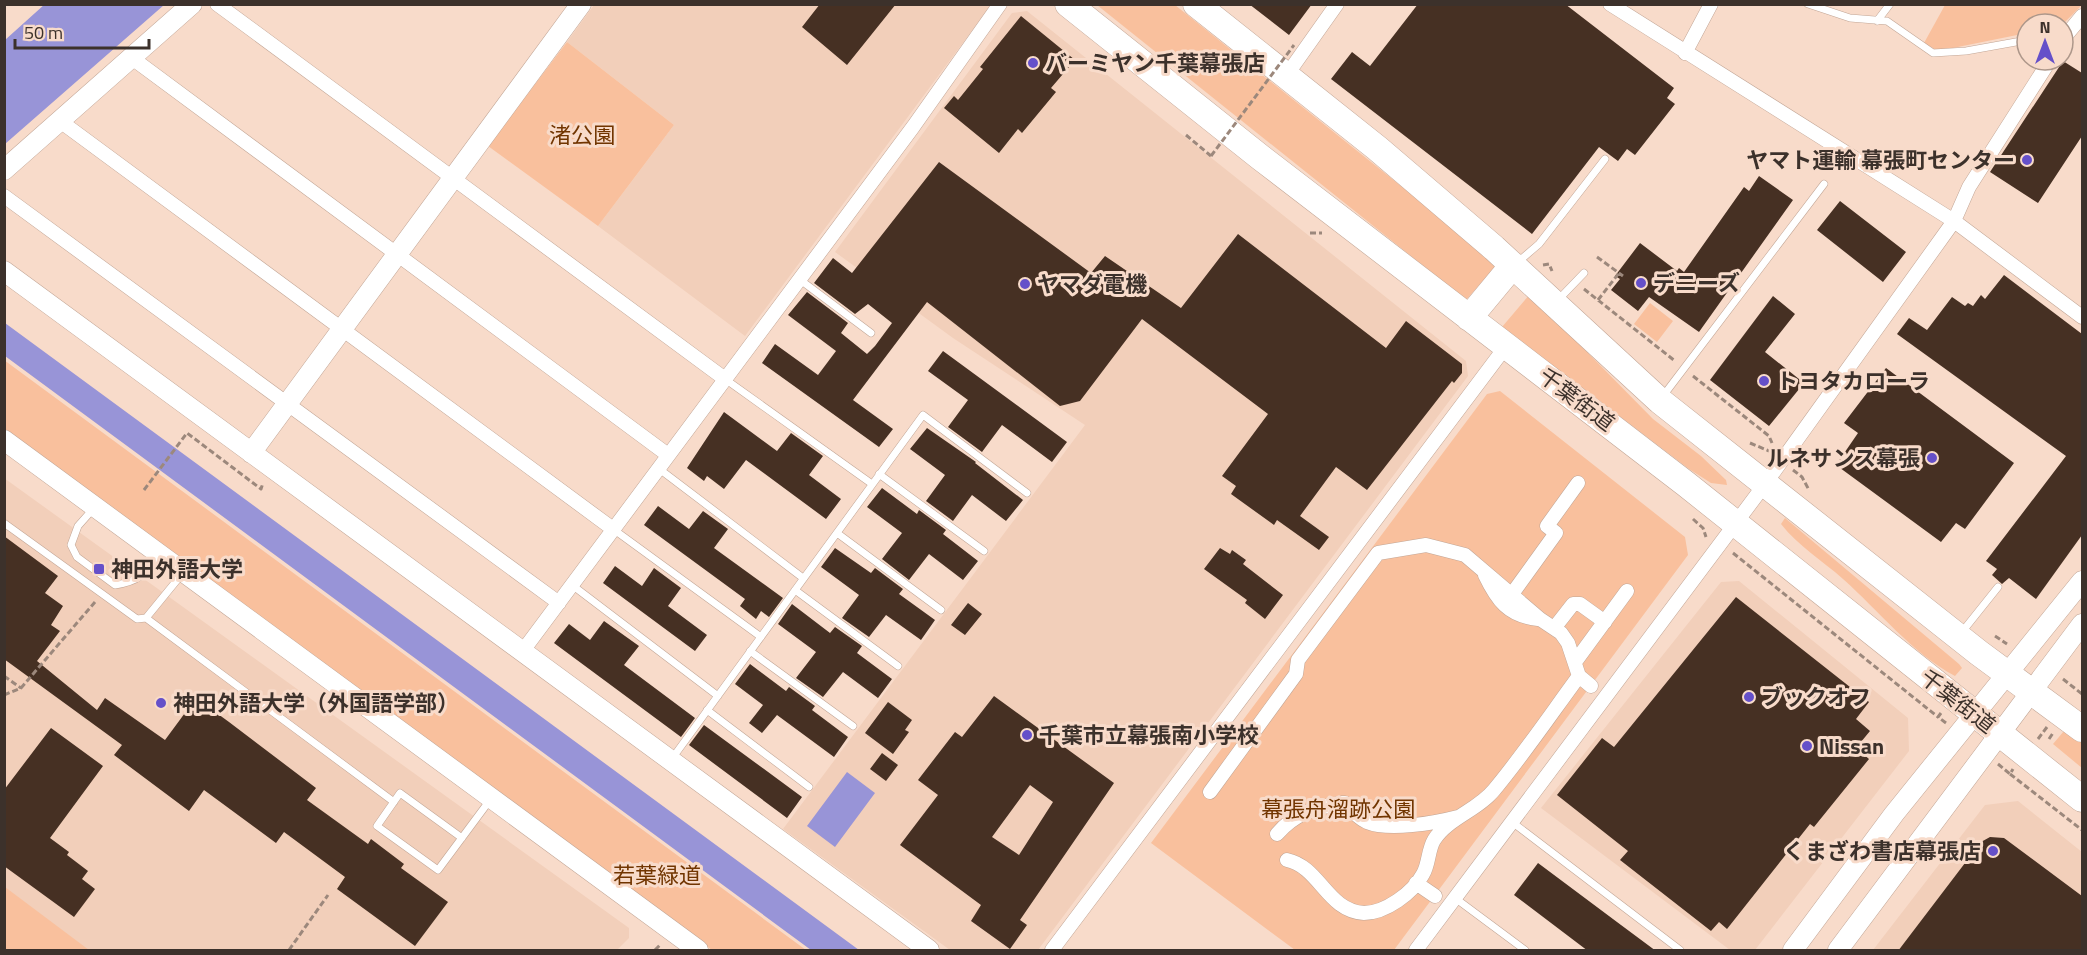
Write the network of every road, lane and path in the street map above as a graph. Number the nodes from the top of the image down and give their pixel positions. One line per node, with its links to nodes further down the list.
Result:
1 (192, 4): 16 (street)
2 (217, 4): 23 (street)
3 (580, 4): 23 (street)
4 (1000, 4): 34 (street)
5 (1068, 4): 39 (highway, 千葉街道)
6 (1196, 4): 18 (highway)
7 (1337, 4): 18 (street)
8 (1610, 4): 15 (street)
9 (1711, 4): 15 (street)
10 (1808, 4): 12 (lane)
11 (1890, 4): 12 (lane)
12 (1877, 21): 13 (lane)
13 (2015, 42)
14 (1294, 45): 20 (path, bridge)
15 (1685, 53): 26 (street)
16 (132, 58): 19 (street); 27 (street)
17 (2042, 72): 26 (street)
18 (1286, 76): 29 (highway)
19 (60, 121): 22 (street); 40 (street)
20 (1186, 135)
21 (1605, 159): 29 (lane)
22 (4, 170)
23 (453, 178): 27 (street); 45 (street)
24 (1824, 184): 46 (lane)
25 (4, 196): 47 (street)
26 (1954, 221): 38 (street); 57 (street)
27 (397, 254): 40 (street); 51 (street)
28 (1597, 257): 32 (path)
29 (1513, 265): 37 (highway); 39 (highway)
30 (4, 271): 50 (street)
31 (1584, 273): 37 (lane)
32 (1619, 273): 33 (path); 36 (path)
33 (1623, 276)
34 (799, 279): 41 (lane); 45 (street)
35 (1583, 288): 36 (path)
36 (1598, 300): 43 (path)
37 (1554, 304): 46 (highway)
38 (2082, 317)
39 (1469, 318): 42 (highway, 千葉街道)
40 (342, 330): 47 (street); 63 (street)
41 (871, 333)
42 (1507, 345): 62 (highway, 千葉街道); 130 (street)
43 (1676, 362)
44 (1693, 376): 49 (path)
45 (725, 379): 51 (street); 56 (lane)
46 (1660, 401): 57 (highway)
47 (287, 404): 50 (street); 78 (street)
48 (4, 440): 60 (street)
49 (1772, 443)
50 (251, 453): 88 (street)
51 (668, 455): 52 (street)
52 (658, 468): 63 (street); 70 (lane)
53 (879, 474): 56 (lane); 59 (lane); 65 (lane)
54 (266, 479): 58 (path)
55 (1578, 483): 77 (street)
56 (872, 484): 64 (lane)
57 (1765, 484): 62 (street); 85 (highway)
58 (144, 490)
59 (1028, 493)
60 (95, 507): 67 (street); 67 (lane)
61 (4, 523): 76 (lane)
62 (1734, 523): 101 (highway, 千葉街道); 115 (street)
63 (613, 530): 72 (street); 86 (lane)
64 (837, 533): 70 (lane); 79 (lane)
65 (984, 551)
66 (1733, 553): 102 (path)
67 (160, 554): 69 (street)
68 (1482, 568): 77 (street); 81 (street); 109 (street)
69 (184, 572): 80 (lane); 110 (street)
70 (803, 578): 74 (lane)
71 (2082, 581): 91 (street)
72 (572, 585): 78 (street); 99 (lane)
73 (1998, 587): 85 (lane)
74 (795, 590): 86 (lane); 89 (lane)
75 (1627, 591): 82 (street)
76 (102, 594): 80 (lane); 95 (path)
77 (1512, 594): 81 (street)
78 (558, 603): 88 (street)
79 (941, 610)
80 (146, 618): 112 (lane)
81 (1540, 619): 84 (street)
82 (1605, 622): 84 (street); 90 (street)
83 (2082, 624): 96 (street)
84 (1555, 627): 90 (street)
85 (1959, 636): 91 (highway)
86 (761, 637): 87 (lane)
87 (750, 651): 99 (lane); 103 (lane)
88 (522, 652): 106 (street)
89 (898, 666)
90 (1577, 669): 94 (street); 113 (street)
91 (2007, 674): 96 (highway); 101 (street)
92 (4, 676): 95 (path)
93 (2063, 679): 97 (path)
94 (1591, 686)
95 (21, 688): 98 (path)
96 (2031, 692): 104 (highway); 105 (street)
97 (2082, 694)
98 (4, 695)
99 (718, 696): 100 (lane)
100 (707, 710): 106 (lane); 108 (lane)
101 (1974, 713): 105 (highway, 千葉街道); 134 (street)
102 (1938, 717)
103 (853, 726)
104 (2082, 729)
105 (2001, 735): 111 (highway, 千葉街道); 135 (street)
106 (671, 760): 129 (street)
107 (2010, 774): 116 (path)
108 (809, 787)
109 (1210, 792)
110 (491, 798): 118 (lane); 128 (street)
111 (2082, 800)
112 (394, 802): 118 (lane); 118 (lane)
113 (1463, 816): 114 (street); 119 (street)
114 (1425, 822): 117 (street); 119 (street)
115 (1512, 822): 124 (street); 133 (lane)
116 (2082, 830)
117 (1277, 834)
118 (462, 838)
119 (1434, 840): 121 (street)
120 (1287, 860): 121 (street)
121 (1416, 883): 123 (street)
122 (328, 895): 126 (path)
123 (1435, 896)
124 (1455, 898): 131 (street); 132 (lane)
125 (660, 945): 127 (path)
126 (289, 951)
127 (655, 951)
128 (698, 951)
129 (929, 951)
130 (1052, 951)
131 (1416, 951)
132 (1526, 951)
133 (1680, 951)
134 (1793, 951)
135 (1838, 951)

